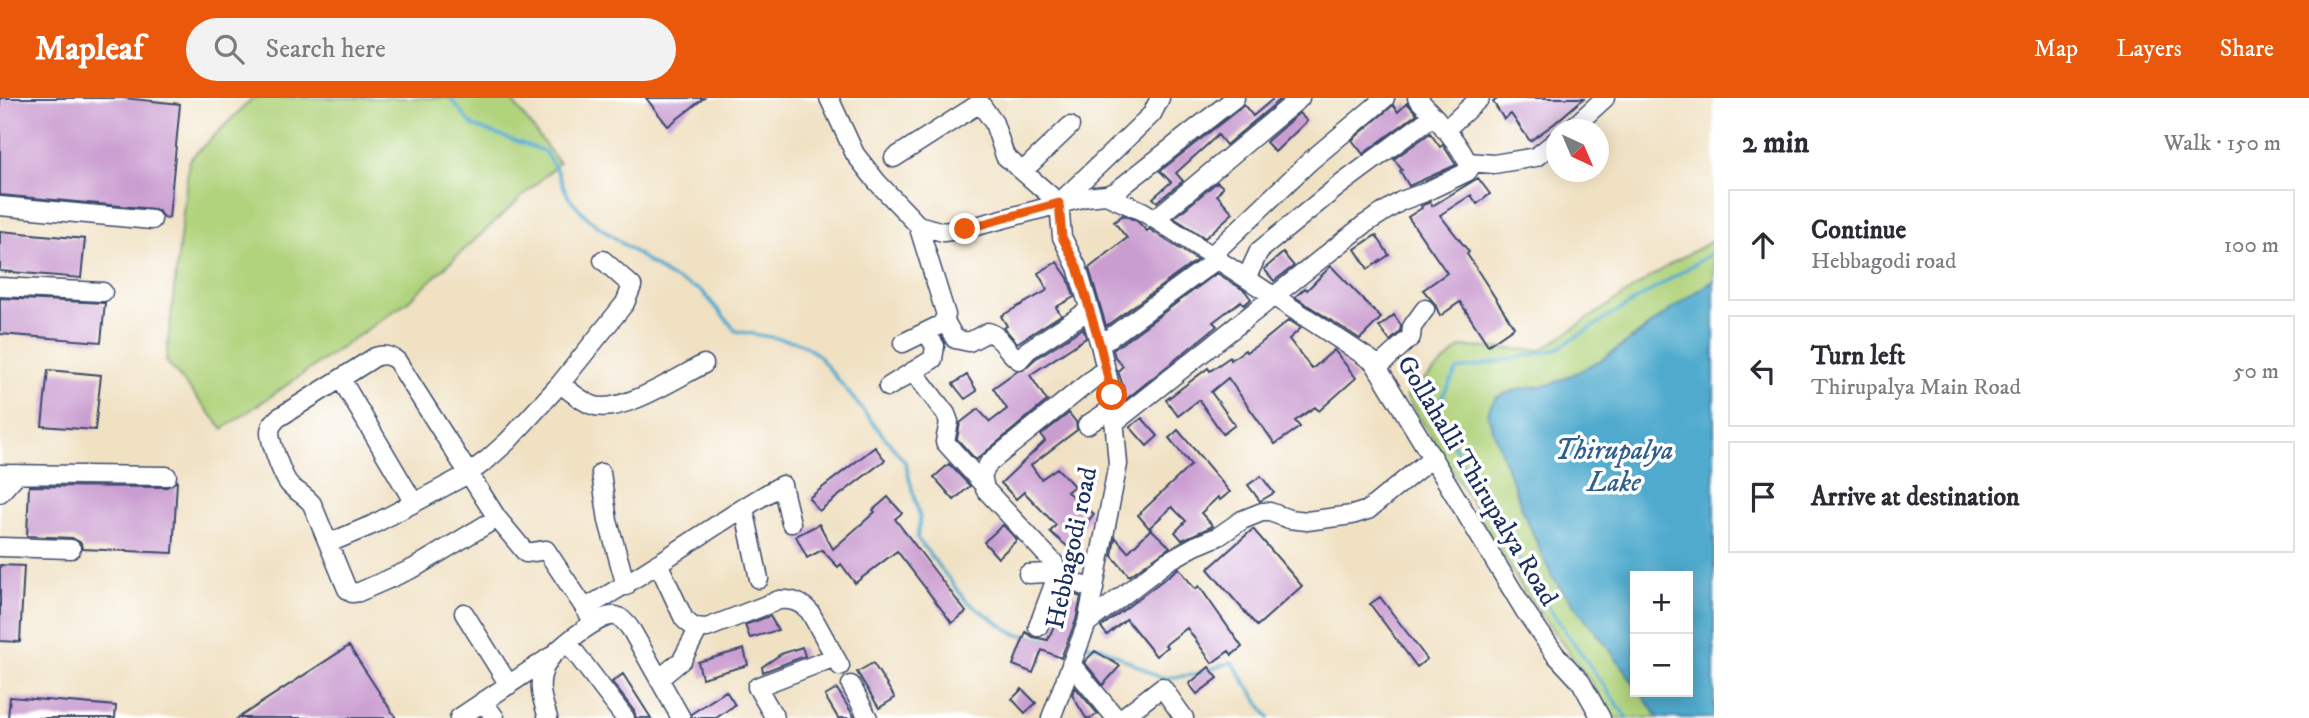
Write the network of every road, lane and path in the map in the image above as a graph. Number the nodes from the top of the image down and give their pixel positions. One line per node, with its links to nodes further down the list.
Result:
1 (829, 98): 23 (street)
2 (1160, 98): 19 (street)
3 (1235, 98): 18 (street)
4 (1300, 98): 21 (street)
5 (1385, 98): 24 (street)
6 (1417, 98): 10 (street)
7 (1480, 98): 13 (street)
8 (1605, 98): 11 (street)
9 (980, 101): 15 (street); 17 (street)
10 (1433, 116): 13 (street); 26 (street)
11 (1582, 119)
12 (1070, 126): 17 (street)
13 (1445, 130): 16 (street)
14 (1546, 149): 16 (street)
15 (894, 158)
16 (1468, 162): 29 (street)
17 (1023, 171): 19 (street)
18 (1106, 195): 19 (street); 21 (street, Gollahalli Thirupalya Road)
19 (1059, 203): 23 (street); 31 (street, Hebbagodi road)
20 (0, 206): 22 (street)
21 (1155, 219): 24 (street, Gollahalli Thirupalya Road)
22 (152, 220)
23 (918, 225): 32 (street)
24 (1214, 258): 26 (street, Gollahalli Thirupalya Road); 35 (street)
25 (603, 260): 41 (street)
26 (1247, 277): 29 (street, Gollahalli Thirupalya Road)
27 (0, 287): 28 (street)
28 (103, 292)
29 (1275, 297): 37 (street, Gollahalli Thirupalya Road); 43 (street)
30 (1425, 309): 37 (street)
31 (1089, 310): 32 (street); 35 (street, Hebbagodi road)
32 (945, 321): 33 (street)
33 (926, 332): 34 (street); 39 (street)
34 (903, 343)
35 (1100, 345): 38 (street, Hebbagodi road)
36 (704, 364): 41 (street)
37 (1378, 367): 45 (street, Gollahalli Thirupalya Road)
38 (1105, 369): 43 (street, Hebbagodi road); 50 (street)
39 (913, 371): 42 (street); 50 (street)
40 (341, 379): 48 (street); 52 (street); 56 (street)
41 (560, 384): 48 (street)
42 (888, 387)
43 (1114, 416): 44 (street); 64 (street, Hebbagodi road)
44 (1087, 425)
45 (1433, 457): 70 (street); 87 (street, Gollahalli Thirupalya Road)
46 (601, 473): 63 (street)
47 (8, 474): 49 (street); 51 (street)
48 (468, 474): 52 (street); 54 (street)
49 (167, 476)
50 (982, 483): 61 (street)
51 (0, 493)
52 (414, 503): 56 (street)
53 (744, 508): 55 (street); 59 (street); 62 (street)
54 (497, 518): 56 (street); 66 (street)
55 (791, 523)
56 (329, 543)
57 (0, 547): 58 (street)
58 (71, 549)
59 (657, 563): 63 (street); 68 (street)
60 (1028, 575): 61 (street)
61 (1057, 576): 64 (street); 67 (street)
62 (759, 579)
63 (626, 586): 66 (street)
64 (1094, 589): 70 (street, Hebbagodi road)
65 (464, 613): 73 (street)
66 (590, 615): 69 (street); 72 (street)
67 (1038, 627)
68 (699, 628): 72 (street); 82 (street)
69 (568, 643): 71 (street); 80 (street)
70 (1079, 643): 76 (street, Hebbagodi road); 84 (street)
71 (550, 657): 73 (street); 79 (street)
72 (659, 679): 81 (street)
73 (509, 685): 75 (street)
74 (851, 685): 83 (street)
75 (483, 701): 77 (street); 78 (street)
76 (1048, 717)
77 (459, 718)
78 (495, 718)
79 (548, 718)
80 (625, 718)
81 (681, 718)
82 (775, 718)
83 (868, 718)
84 (1116, 718)
85 (1122, 718): 86 (street)
86 (1184, 718)
87 (1601, 718)

